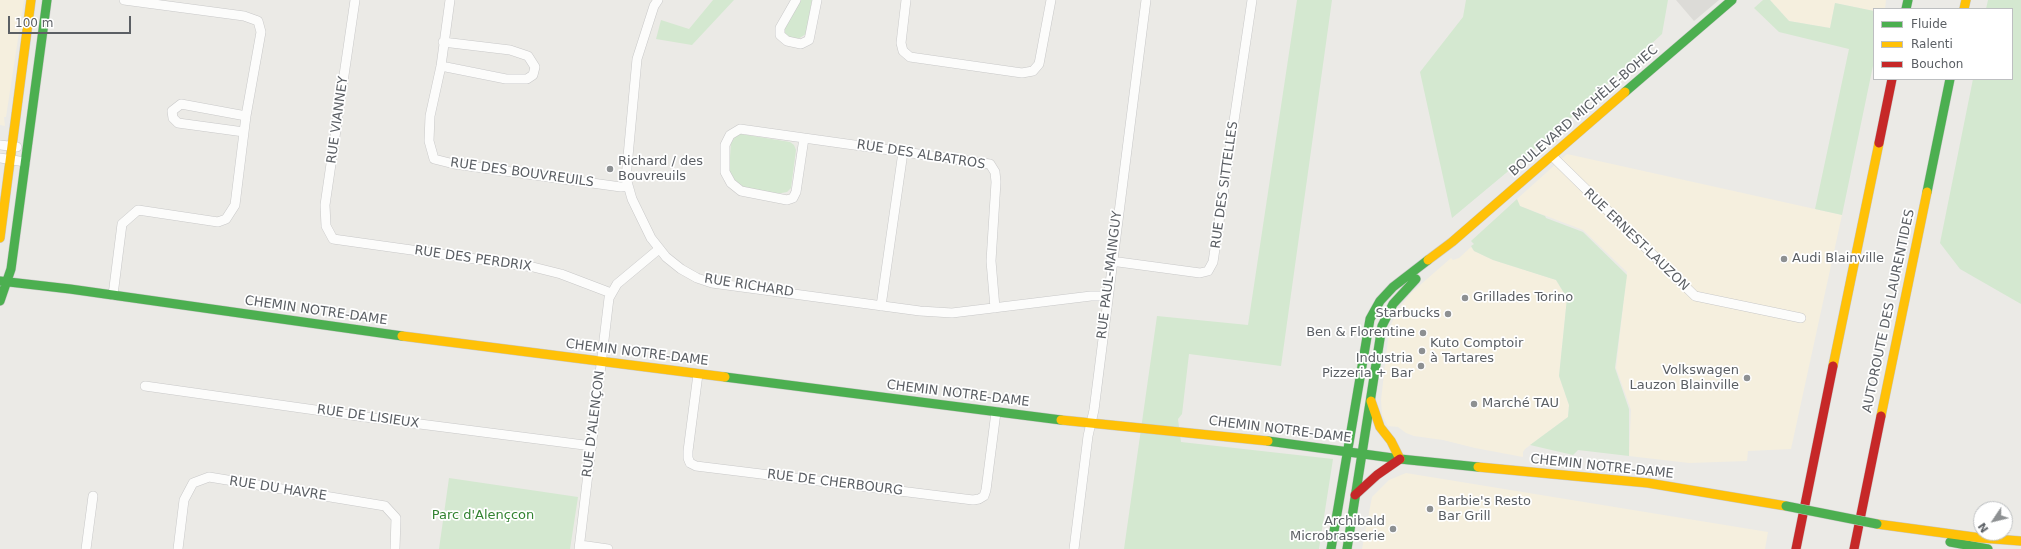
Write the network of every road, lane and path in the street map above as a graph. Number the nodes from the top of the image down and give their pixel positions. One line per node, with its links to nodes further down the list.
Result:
1 (31, 0): 22 (main road)
2 (46, 0): 23 (main road)
3 (124, 0): 18 (street)
4 (356, 0): 31 (street, RUE VIANNEY)
5 (450, 0): 14 (street, RUE DES BOUVREUILS)
6 (658, 0): 29 (street, RUE RICHARD)
7 (796, 0): 8 (street)
8 (817, 0)
9 (906, 0): 10 (street)
10 (1051, 0)
11 (1146, 0): 34 (street, RUE PAUL-MAINGUY)
12 (1252, 0): 34 (street, RUE DES SITTELLES)
13 (1732, 0): 25 (main road, BOULEVARD MICHÈLE-BOHEC)
14 (443, 42): 15 (street, RUE DES BOUVREUILS); 15 (street)
15 (440, 66): 29 (street, RUE DES BOUVREUILS)
16 (1892, 80): 67 (main road)
17 (1950, 80): 68 (main road, AUTOROUTE DES LAURENTIDES)
18 (246, 116): 19 (street); 19 (street)
19 (244, 132): 39 (street)
20 (804, 138): 20 (street, RUE DES ALBATROS); 24 (street, RUE DES ALBATROS)
21 (0, 145): 22 (street)
22 (12, 147): 23 (street); 27 (main road)
23 (27, 148): 28 (main road)
24 (902, 152): 42 (street); 43 (street, RUE DES ALBATROS)
25 (1552, 156): 32 (main road, BOULEVARD MICHÈLE-BOHEC); 44 (street, RUE ERNEST-LAUZON)
26 (0, 158): 27 (street)
27 (10, 160): 28 (street); 30 (main road)
28 (25, 162): 35 (main road)
29 (628, 186): 33 (street, RUE RICHARD)
30 (0, 238)
31 (333, 238): 38 (street, RUE DES PERDRIX)
32 (1452, 242): 48 (main road, BOULEVARD MICHÈLE-BOHEC); 52 (main road, BOULEVARD MICHÈLE-BOHEC)
33 (659, 249): 38 (street, RUE D'ALENÇON); 42 (street, RUE RICHARD)
34 (1111, 261): 40 (street, RUE PAUL-MAINGUY)
35 (11, 269): 36 (main road); 37 (main road, CHEMIN NOTRE-DAME)
36 (3, 282): 37 (main road, CHEMIN NOTRE-DAME); 41 (main road)
37 (37, 284): 39 (main road, CHEMIN NOTRE-DAME)
38 (610, 293): 45 (street, RUE D'ALENÇON)
39 (113, 295): 45 (main road, CHEMIN NOTRE-DAME)
40 (1107, 296): 43 (street, RUE RICHARD); 50 (street, RUE PAUL-MAINGUY)
41 (0, 301)
42 (881, 306): 43 (street, RUE RICHARD)
43 (995, 308)
44 (1801, 318)
45 (601, 362): 46 (main road, CHEMIN NOTRE-DAME); 51 (street, RUE D'ALENÇON)
46 (698, 374): 49 (main road, CHEMIN NOTRE-DAME); 49 (street, RUE DE CHERBOURG)
47 (145, 386): 51 (street, RUE DE LISIEUX)
48 (1370, 397): 53 (main road, BOULEVARD MICHÈLE-BOHEC); 54 (main road)
49 (996, 412): 50 (main road, CHEMIN NOTRE-DAME)
50 (1091, 423): 52 (main road, CHEMIN NOTRE-DAME); 64 (street, RUE PAUL-MAINGUY)
51 (592, 446): 59 (street, RUE D'ALENÇON)
52 (1347, 451): 53 (main road, CHEMIN NOTRE-DAME); 65 (main road, BOULEVARD MICHÈLE-BOHEC)
53 (1361, 453): 54 (main road, CHEMIN NOTRE-DAME); 55 (main road, BOULEVARD MICHÈLE-BOHEC)
54 (1400, 458): 55 (main road); 57 (main road, CHEMIN NOTRE-DAME, bridge)
55 (1355, 495): 66 (main road, BOULEVARD MICHÈLE-BOHEC)
56 (93, 496): 60 (street)
57 (1877, 524): 58 (main road, CHEMIN NOTRE-DAME); 69 (main road, CHEMIN NOTRE-DAME)
58 (2021, 541)
59 (579, 547): 63 (street)
60 (86, 549)
61 (178, 549): 62 (street, RUE DU HAVRE)
62 (395, 549)
63 (608, 549)
64 (1074, 549)
65 (1331, 549)
66 (1347, 549)
67 (1796, 549)
68 (1854, 549)
69 (1988, 549)

